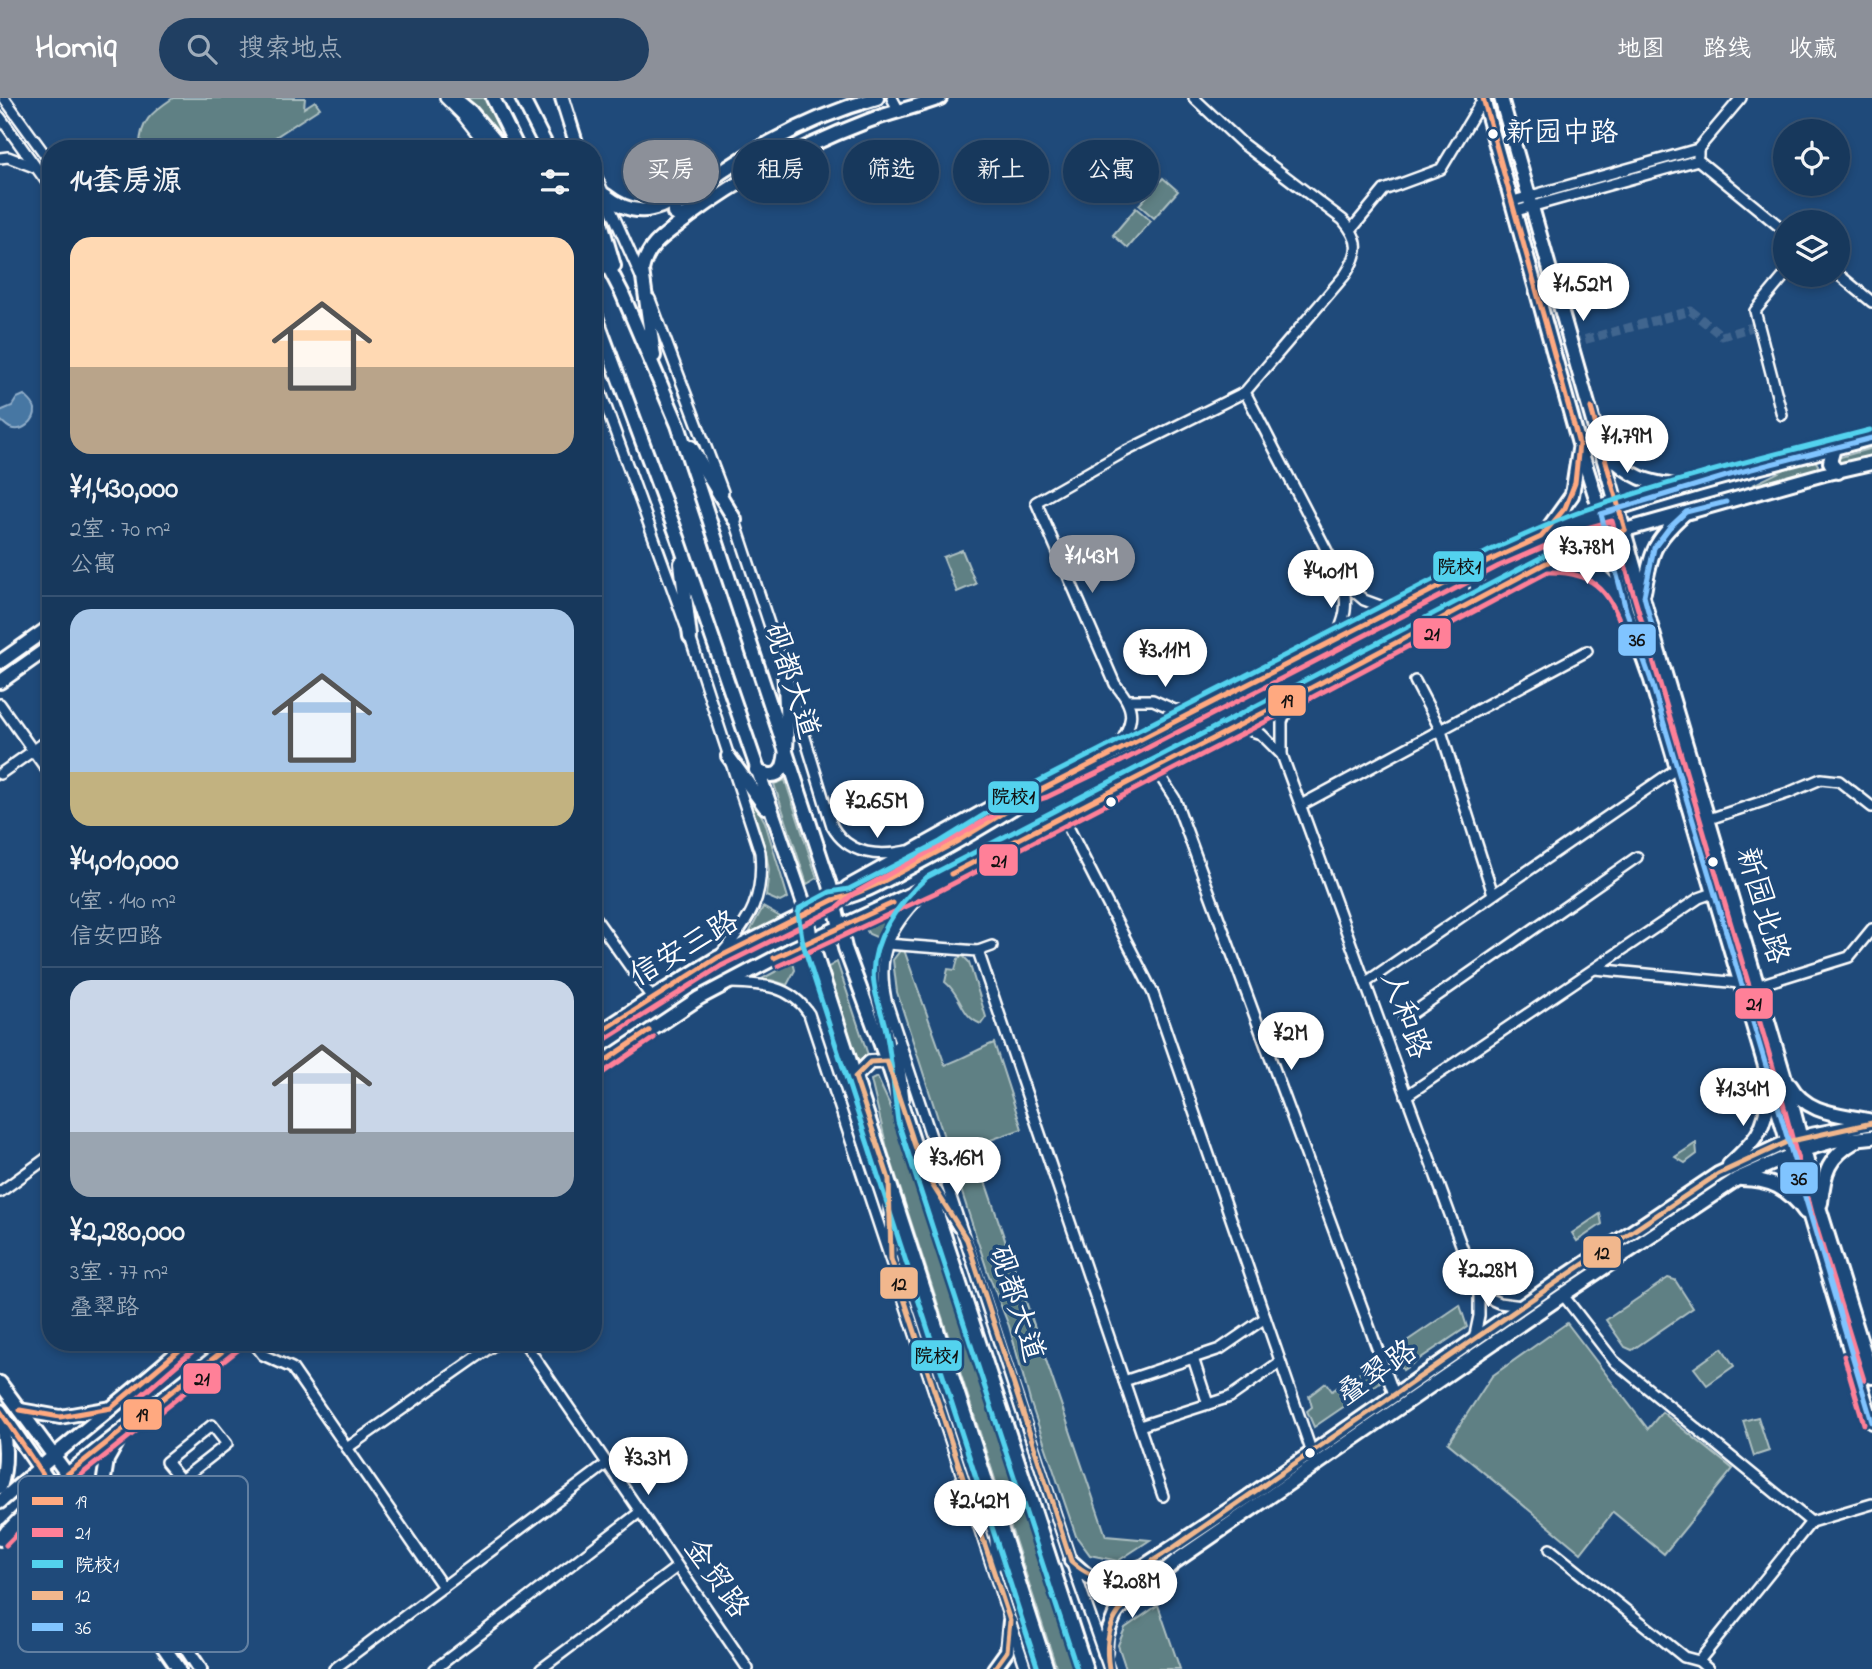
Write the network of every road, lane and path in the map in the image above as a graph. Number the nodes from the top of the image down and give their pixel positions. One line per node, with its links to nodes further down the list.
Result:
1 (4, 98): 23 (street)
2 (445, 98): 16 (street)
3 (454, 98): 17 (main road)
4 (493, 98): 18 (main road)
5 (522, 98): 19 (main road)
6 (562, 98): 20 (main road); 21 (street)
7 (877, 98): 28 (main road)
8 (892, 98): 14 (street)
9 (940, 98): 14 (main road)
10 (1194, 98): 38 (street)
11 (1501, 98): 31 (main road)
12 (1741, 98): 22 (street)
13 (1483, 99): 34 (main road); 38 (street)
14 (898, 111): 36 (main road)
15 (0, 117): 26 (street)
16 (482, 140)
17 (494, 140)
18 (514, 140)
19 (543, 140)
20 (575, 140)
21 (580, 140)
22 (1698, 149): 25 (street); 31 (street)
23 (42, 151)
24 (0, 158): 26 (street)
25 (1698, 160): 31 (street); 37 (street)
26 (36, 167): 27 (street)
27 (42, 175)
28 (719, 175)
29 (602, 196): 32 (main road)
30 (602, 201): 40 (street)
31 (1531, 201): 34 (street); 53 (main road)
32 (669, 203)
33 (680, 203): 36 (main road)
34 (1515, 206): 52 (main road)
35 (602, 208): 43 (main road)
36 (701, 208): 40 (main road)
37 (1773, 222)
38 (1351, 230): 47 (street)
39 (602, 254): 43 (main road, 砚都大道)
40 (643, 283): 46 (main road); 61 (street)
41 (1850, 284): 44 (street)
42 (1775, 287): 49 (street)
43 (622, 293): 46 (main road, 砚都大道)
44 (1872, 302)
45 (602, 333): 65 (main road, 砚都大道)
46 (656, 374): 50 (main road, 砚都大道)
47 (1245, 392): 68 (street); 85 (street)
48 (602, 396): 74 (street)
49 (1782, 415)
50 (678, 425): 61 (main road); 93 (main road, 砚都大道)
51 (1872, 438): 54 (main road)
52 (1579, 444): 60 (main road); 64 (main road)
53 (1602, 448): 57 (main road); 58 (main road)
54 (1834, 448): 56 (main road); 57 (main road)
55 (1872, 463): 56 (main road, 信安三路)
56 (1838, 472): 59 (main road, 信安三路)
57 (1688, 488): 58 (main road)
58 (1618, 510): 60 (main road); 62 (main road, 新园北路)
59 (1686, 512): 62 (main road, 信安三路); 69 (main road)
60 (1601, 514): 63 (main road, 新园北路); 64 (main road)
61 (735, 520): 81 (street)
62 (1625, 530): 63 (main road, 信安三路); 69 (main road, 新园北路)
63 (1607, 536): 66 (main road, 信安三路); 71 (main road, 新园北路)
64 (1541, 537): 67 (main road)
65 (678, 538): 74 (main road); 99 (main road, 砚都大道)
66 (1546, 563): 70 (main road, 信安三路); 71 (main road)
67 (1467, 573): 70 (main road); 72 (main road)
68 (1343, 582): 72 (street); 75 (street)
69 (1644, 596): 76 (main road, 新园北路)
70 (1477, 599): 84 (main road, 信安三路)
71 (1626, 610): 79 (main road, 新园北路)
72 (1394, 611): 75 (main road)
73 (42, 632): 80 (main road)
74 (690, 637): 95 (street)
75 (1334, 640): 87 (main road)
76 (1657, 647): 79 (main road); 106 (main road, 新园北路)
77 (1587, 651): 89 (street)
78 (42, 652): 83 (main road)
79 (1640, 652): 98 (main road, 新园北路)
80 (0, 662)
81 (785, 669): 93 (main road); 107 (street)
82 (1415, 681): 89 (street)
83 (0, 682)
84 (1292, 698): 88 (main road, 信安三路); 94 (street)
85 (1128, 700): 87 (street); 92 (street)
86 (0, 704): 91 (street)
87 (1200, 710): 92 (main road)
88 (1236, 726): 94 (street); 97 (main road, 信安三路)
89 (1441, 731): 102 (street); 113 (street)
90 (42, 744): 91 (street)
91 (33, 751): 96 (street); 100 (street)
92 (1116, 754): 101 (main road)
93 (786, 755): 99 (main road); 114 (main road, 砚都大道)
94 (1282, 755): 102 (street, 人和路)
95 (728, 756): 105 (main road); 123 (street)
96 (42, 764)
97 (1156, 768): 104 (main road, 信安三路); 174 (street)
98 (1676, 769): 112 (main road, 新园北路); 113 (street)
99 (756, 770): 105 (main road, 砚都大道)
100 (0, 774)
101 (1043, 789): 107 (main road); 108 (main road)
102 (1301, 805): 127 (street, 人和路)
103 (1872, 807): 106 (street)
104 (1063, 817): 110 (main road, 信安三路); 162 (street)
105 (774, 819): 115 (main road, 砚都大道)
106 (1709, 819): 129 (main road, 新园北路)
107 (918, 848): 114 (main road)
108 (944, 850): 110 (main road); 114 (main road)
109 (1637, 857): 132 (street)
110 (955, 872): 111 (main road, 信安三路)
111 (931, 885): 117 (main road, 信安三路); 120 (street, 砚都大道)
112 (1713, 893): 124 (street); 128 (main road, 新园北路)
113 (1493, 894): 127 (street)
114 (834, 900): 115 (main road, 信安三路); 117 (main road, 砚都大道)
115 (807, 914): 119 (main road, 砚都大道); 123 (main road, 信安三路)
116 (602, 928): 130 (street)
117 (838, 928): 119 (main road, 信安三路); 137 (main road, 砚都大道)
118 (1872, 929): 129 (street)
119 (811, 941): 126 (main road, 信安三路); 140 (main road, 砚都大道)
120 (887, 944): 122 (street); 133 (street, 砚都大道)
121 (992, 946): 122 (street)
122 (978, 951): 172 (street)
123 (718, 958): 125 (main road, 信安三路)
124 (1595, 968): 128 (street); 142 (street)
125 (687, 976): 130 (main road, 信安三路); 131 (main road)
126 (726, 983): 131 (main road, 信安三路); 158 (street)
127 (1365, 983): 142 (street, 人和路)
128 (1740, 983): 136 (main road, 新园北路)
129 (1756, 986): 135 (main road, 新园北路)
130 (652, 998): 134 (main road, 信安三路)
131 (699, 998): 138 (main road, 信安三路)
132 (1404, 1019)
133 (895, 1027): 143 (street); 156 (street, 砚都大道)
134 (602, 1031)
135 (1775, 1048): 136 (main road); 139 (main road, 新园北路)
136 (1761, 1053): 141 (main road, 新园北路)
137 (887, 1061): 140 (main road); 143 (main road, 砚都大道)
138 (602, 1063)
139 (1784, 1075): 144 (main road); 146 (main road, 新园北路)
140 (855, 1077): 150 (main road, 砚都大道)
141 (1770, 1083): 146 (main road, 新园北路); 149 (main road)
142 (1406, 1096): 159 (street, 人和路)
143 (906, 1120): 148 (main road, 砚都大道)
144 (1872, 1122): 146 (main road)
145 (1867, 1137): 146 (main road); 155 (main road)
146 (1795, 1146): 149 (main road, 叠翠路); 151 (main road, 叠翠路); 155 (main road, 新园北路)
147 (42, 1162): 153 (street)
148 (923, 1170): 156 (street); 229 (main road, 砚都大道)
149 (1718, 1174): 152 (main road, 叠翠路)
150 (889, 1179): 158 (street); 202 (main road, 砚都大道)
151 (1737, 1179): 154 (main road, 叠翠路); 155 (main road)
152 (1694, 1191): 154 (main road); 161 (main road, 叠翠路)
153 (0, 1192)
154 (1701, 1203): 160 (main road, 叠翠路)
155 (1816, 1215): 157 (main road, 新园北路)
156 (967, 1240): 209 (street, 砚都大道)
157 (1826, 1244): 171 (main road, 新园北路); 179 (main road, 新园北路)
158 (891, 1259): 212 (street)
159 (1479, 1294): 161 (street); 163 (street)
160 (1563, 1295): 206 (street); 213 (main road, 叠翠路)
161 (1522, 1306): 163 (main road, 叠翠路)
162 (1265, 1318): 169 (street); 170 (street)
163 (1474, 1340): 174 (main road, 叠翠路)
164 (178, 1351): 176 (main road)
165 (223, 1351): 183 (main road)
166 (260, 1351): 186 (street)
167 (485, 1351): 186 (street)
168 (530, 1351): 189 (street, 金贸路)
169 (1193, 1358): 172 (street); 175 (street)
170 (1280, 1362): 175 (street); 187 (street)
171 (1872, 1377)
172 (1124, 1381): 182 (street)
173 (0, 1383): 177 (main road)
174 (1394, 1394): 187 (main road, 叠翠路)
175 (1208, 1404): 182 (street)
176 (111, 1408): 177 (main road); 180 (main road)
177 (20, 1410): 181 (main road)
178 (0, 1412): 184 (main road); 199 (main road)
179 (1872, 1422)
180 (92, 1423): 185 (main road); 188 (main road)
181 (30, 1424): 184 (main road); 188 (main road)
182 (1140, 1426): 200 (street)
183 (123, 1431): 185 (main road); 195 (main road)
184 (16, 1436): 190 (main road)
185 (107, 1443): 191 (main road)
186 (347, 1448): 214 (street)
187 (1312, 1453): 210 (main road, 叠翠路)
188 (53, 1455): 190 (main road); 191 (main road)
189 (608, 1463): 204 (street, 金贸路); 214 (street)
190 (38, 1468): 192 (main road); 193 (main road)
191 (68, 1474): 194 (main road)
192 (29, 1476)
193 (43, 1476)
194 (65, 1476)
195 (104, 1476)
196 (178, 1476): 197 (street)
197 (186, 1476)
198 (18, 1486): 201 (main road)
199 (0, 1487)
200 (1163, 1496)
201 (0, 1502)
202 (994, 1502): 212 (street); 228 (main road, 砚都大道)
203 (1872, 1504): 206 (street)
204 (640, 1512): 211 (street, 金贸路); 223 (street)
205 (18, 1521): 207 (main road)
206 (1811, 1522): 219 (street)
207 (4, 1535)
208 (1550, 1549): 219 (street)
209 (1071, 1561): 210 (main road, 叠翠路); 218 (street, 砚都大道)
210 (1144, 1566): 213 (main road)
211 (677, 1567): 224 (street); 225 (street, 金贸路)
212 (996, 1578): 215 (street)
213 (1150, 1584): 218 (main road, 叠翠路)
214 (443, 1587): 222 (street)
215 (1010, 1620): 226 (main road); 227 (street)
216 (167, 1652): 220 (main road)
217 (189, 1652): 221 (main road)
218 (1105, 1653): 230 (street, 砚都大道)
219 (1699, 1661): 231 (street)
220 (179, 1669)
221 (200, 1669)
222 (334, 1669)
223 (435, 1669)
224 (541, 1669)
225 (748, 1669)
226 (994, 1669)
227 (1026, 1669)
228 (1047, 1669)
229 (1086, 1669)
230 (1109, 1669)
231 (1708, 1669)

